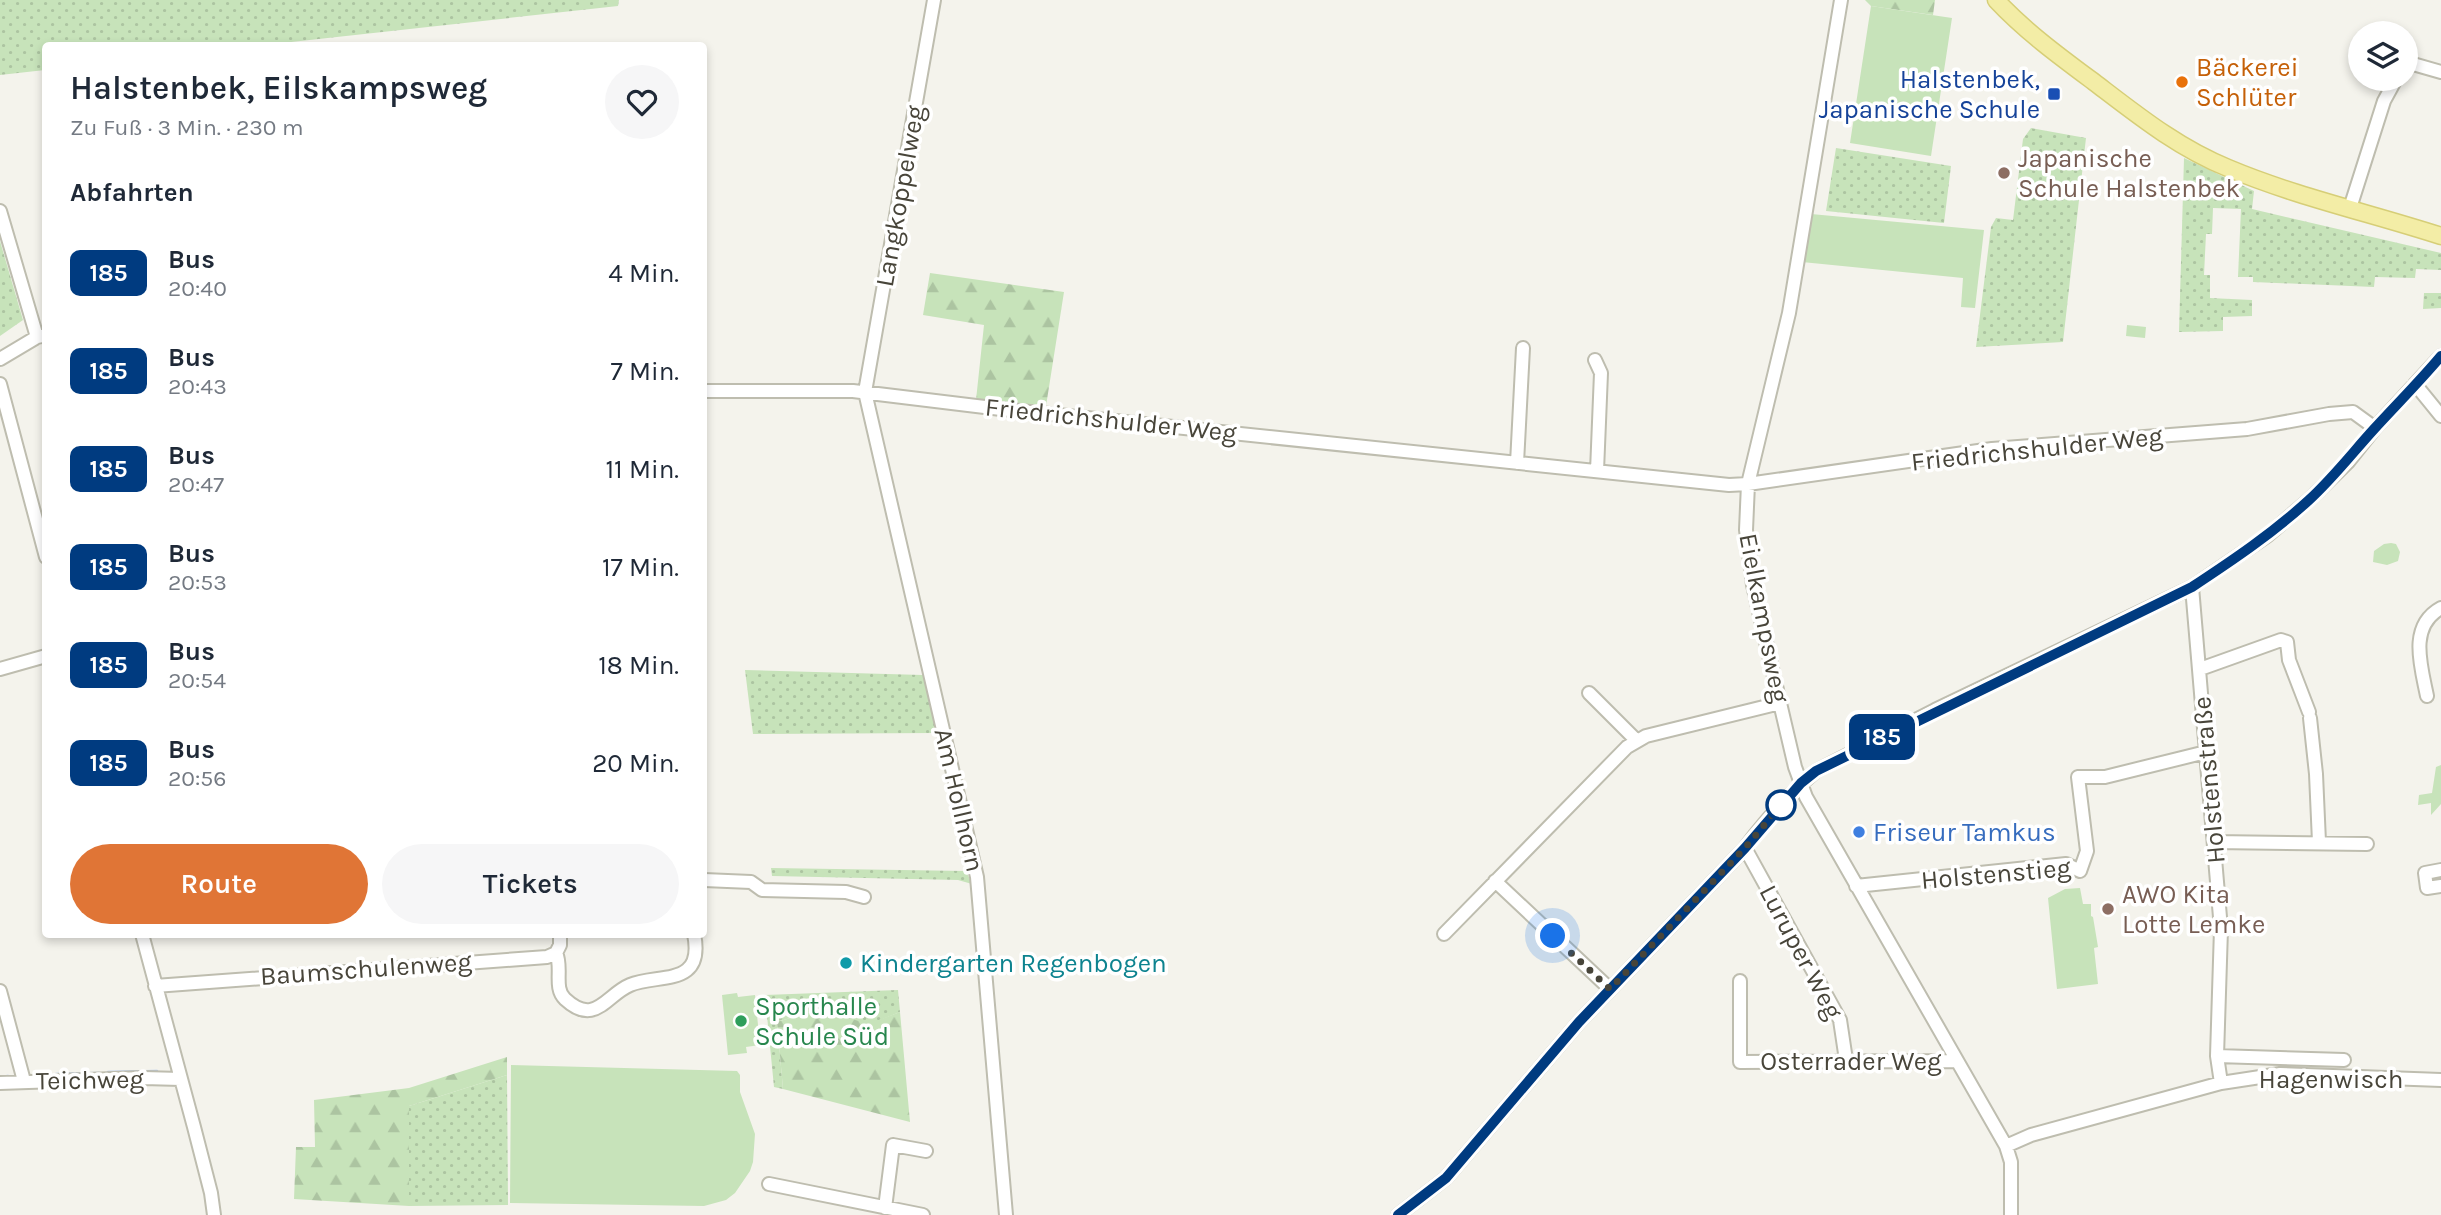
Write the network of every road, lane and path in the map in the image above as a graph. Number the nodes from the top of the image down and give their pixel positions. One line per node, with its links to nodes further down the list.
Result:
1 (934, 0): 18 (street, Langkoppelweg)
2 (1841, 0): 23 (street, Eielkampsweg)
3 (1996, 0): 7 (main road)
4 (2418, 65): 5 (street)
5 (2441, 72)
6 (2389, 91): 7 (street)
7 (2350, 208): 9 (main road)
8 (0, 211): 10 (street)
9 (2441, 236)
10 (41, 337): 13 (street)
11 (1523, 348): 21 (street)
12 (2441, 356): 16 (street)
13 (0, 359)
14 (1595, 360): 22 (street)
15 (0, 384): 24 (street)
16 (2415, 384): 19 (street); 20 (street)
17 (707, 391): 18 (street, Friedrichshulder Weg)
18 (865, 392): 21 (street, Friedrichshulder Weg); 70 (street, Am Hollhorn)
19 (2441, 416)
20 (2375, 428): 23 (street, Friedrichshulder Weg); 25 (street, Luruper Weg)
21 (1517, 463): 22 (street, Friedrichshulder Weg)
22 (1597, 471): 23 (street, Friedrichshulder Weg)
23 (1748, 484): 32 (street, Eielkampsweg)
24 (42, 542)
25 (2192, 587): 29 (street, Holstenstraße); 35 (street, Luruper Weg)
26 (2441, 608): 31 (street)
27 (42, 657): 28 (street)
28 (0, 668)
29 (2200, 669): 34 (street, Holstenstraße); 37 (street)
30 (1589, 693): 33 (street)
31 (2427, 695)
32 (1780, 704): 33 (street); 35 (street, Eielkampsweg)
33 (1636, 740): 42 (street)
34 (2206, 752): 36 (street, Holstenstraße); 43 (street, Holstenstieg)
35 (1801, 783): 39 (street, Luruper Weg); 43 (street, Eielkampsweg)
36 (2214, 842): 37 (street); 55 (street, Holstenstraße)
37 (2319, 842): 38 (street)
38 (2367, 844)
39 (1745, 848): 53 (street, Luruper Weg); 56 (street, Luruper Weg)
40 (2441, 870): 44 (street)
41 (707, 880): 45 (street)
42 (1495, 881): 46 (street); 53 (street)
43 (1856, 886): 58 (street, Eielkampsweg)
44 (2441, 886)
45 (864, 897)
46 (1444, 934)
47 (143, 938): 52 (street)
48 (560, 938): 50 (street)
49 (694, 938): 50 (street)
50 (556, 953): 52 (street, Baumschulenweg)
51 (1740, 981): 56 (street, Osterrader Weg)
52 (155, 986): 59 (street)
53 (1610, 989): 71 (street, Luruper Weg)
54 (0, 991): 61 (street)
55 (2217, 1056): 57 (street); 63 (street, Holstenstraße)
56 (1846, 1060): 58 (street, Osterrader Weg)
57 (2344, 1060)
58 (1957, 1061): 64 (street, Eielkampsweg)
59 (181, 1080): 61 (street, Teichweg); 68 (street)
60 (2441, 1080): 63 (street, Hagenwisch)
61 (24, 1081): 62 (street, Teichweg)
62 (0, 1083)
63 (2221, 1083): 64 (street)
64 (2007, 1146): 72 (street)
65 (926, 1151): 67 (street)
66 (769, 1184): 67 (street)
67 (886, 1208): 69 (street)
68 (214, 1215)
69 (923, 1215)
70 (1006, 1215)
71 (1398, 1215)
72 (2011, 1215)

